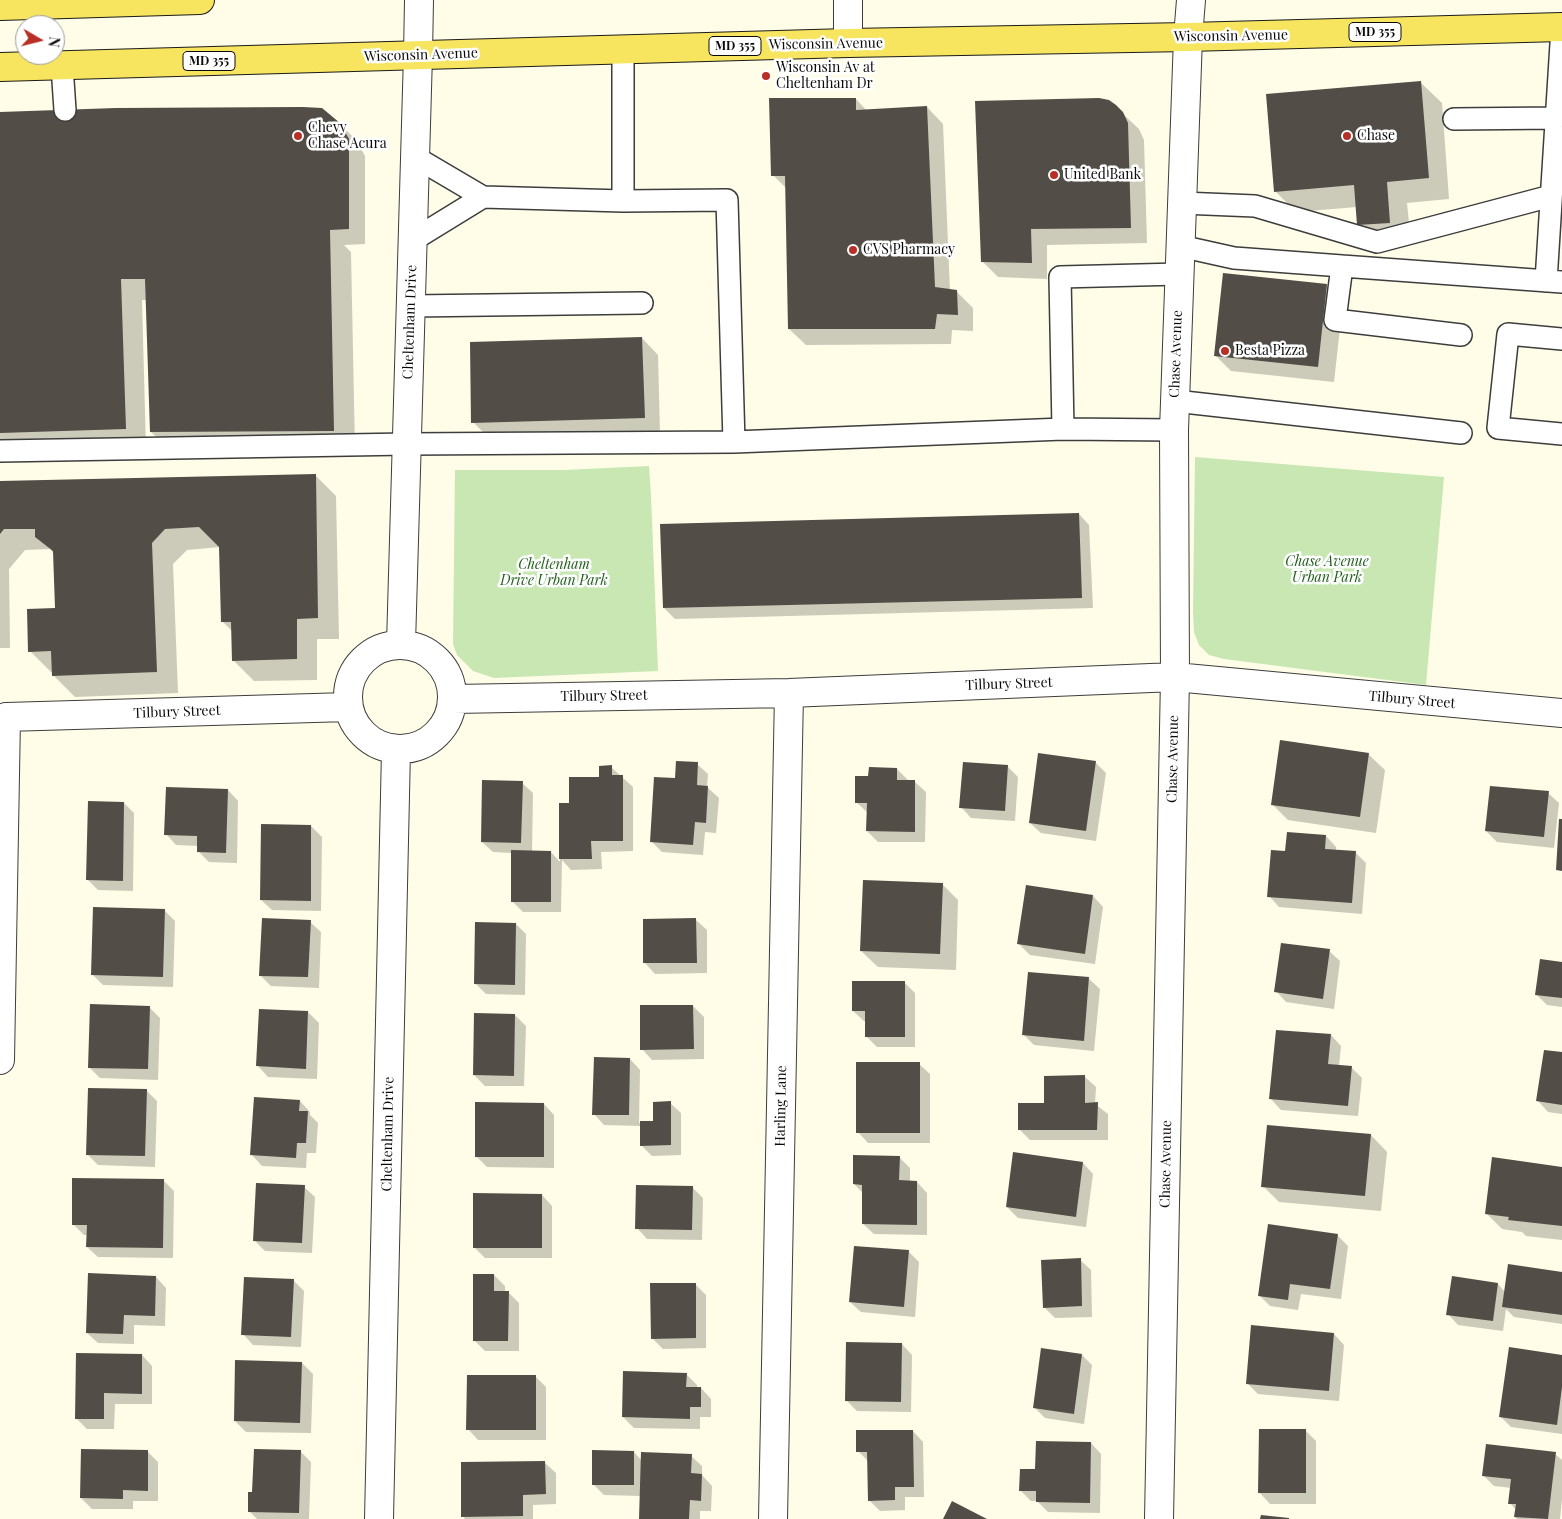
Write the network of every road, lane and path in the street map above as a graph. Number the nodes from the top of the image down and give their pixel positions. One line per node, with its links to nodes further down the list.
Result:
1 (200, 0): 5 (main road)
2 (420, 0): 10 (street, Cheltenham Drive)
3 (848, 0): 8 (street)
4 (1191, 0): 7 (street, Chase Avenue)
5 (0, 6)
6 (1562, 27): 7 (main road, Wisconsin Avenue / MD 355); 14 (lane)
7 (1188, 37): 8 (main road, Wisconsin Avenue / MD 355); 20 (street, Chase Avenue)
8 (848, 43): 9 (main road, Wisconsin Avenue / MD 355)
9 (623, 50): 10 (main road, Wisconsin Avenue / MD 355); 19 (lane)
10 (418, 55): 11 (main road, Wisconsin Avenue / MD 355); 16 (street, Cheltenham Drive)
11 (62, 66): 12 (main road, Wisconsin Avenue / MD 355); 13 (lane)
12 (0, 67)
13 (65, 110)
14 (1556, 118): 15 (lane); 17 (lane)
15 (1454, 120)
16 (415, 157): 18 (lane); 21 (street, Cheltenham Drive)
17 (1552, 196): 20 (lane); 25 (lane)
18 (483, 197): 19 (lane); 21 (lane)
19 (623, 201): 35 (lane)
20 (1182, 203): 22 (street, Chase Avenue)
21 (413, 240): 27 (street, Cheltenham Drive)
22 (1180, 246): 23 (lane); 24 (street, Chase Avenue)
23 (1342, 266): 25 (lane); 28 (lane)
24 (1179, 274): 30 (street, Chase Avenue); 31 (lane)
25 (1554, 282)
26 (642, 304): 27 (lane)
27 (411, 306): 36 (street, Cheltenham Drive)
28 (1461, 334)
29 (1562, 339): 34 (lane)
30 (1175, 401): 32 (street, Chase Avenue); 33 (lane)
31 (1063, 429): 32 (lane); 35 (lane)
32 (1174, 430): 39 (street, Chase Avenue)
33 (1461, 433)
34 (1562, 434)
35 (734, 442): 36 (lane)
36 (407, 444): 37 (lane); 38 (street, Cheltenham Drive)
37 (0, 450)
38 (401, 644): 41 (street); 42 (street)
39 (1175, 677): 40 (street, Tilbury Street); 43 (street, Tilbury Street); 48 (street, Chase Avenue)
40 (789, 693): 41 (street, Tilbury Street); 47 (street, Harling Lane)
41 (454, 699): 44 (street)
42 (348, 707): 44 (street); 45 (street, Tilbury Street)
43 (1562, 713)
44 (396, 750): 46 (street, Cheltenham Drive)
45 (0, 1060)
46 (379, 1519)
47 (773, 1519)
48 (1159, 1519)

